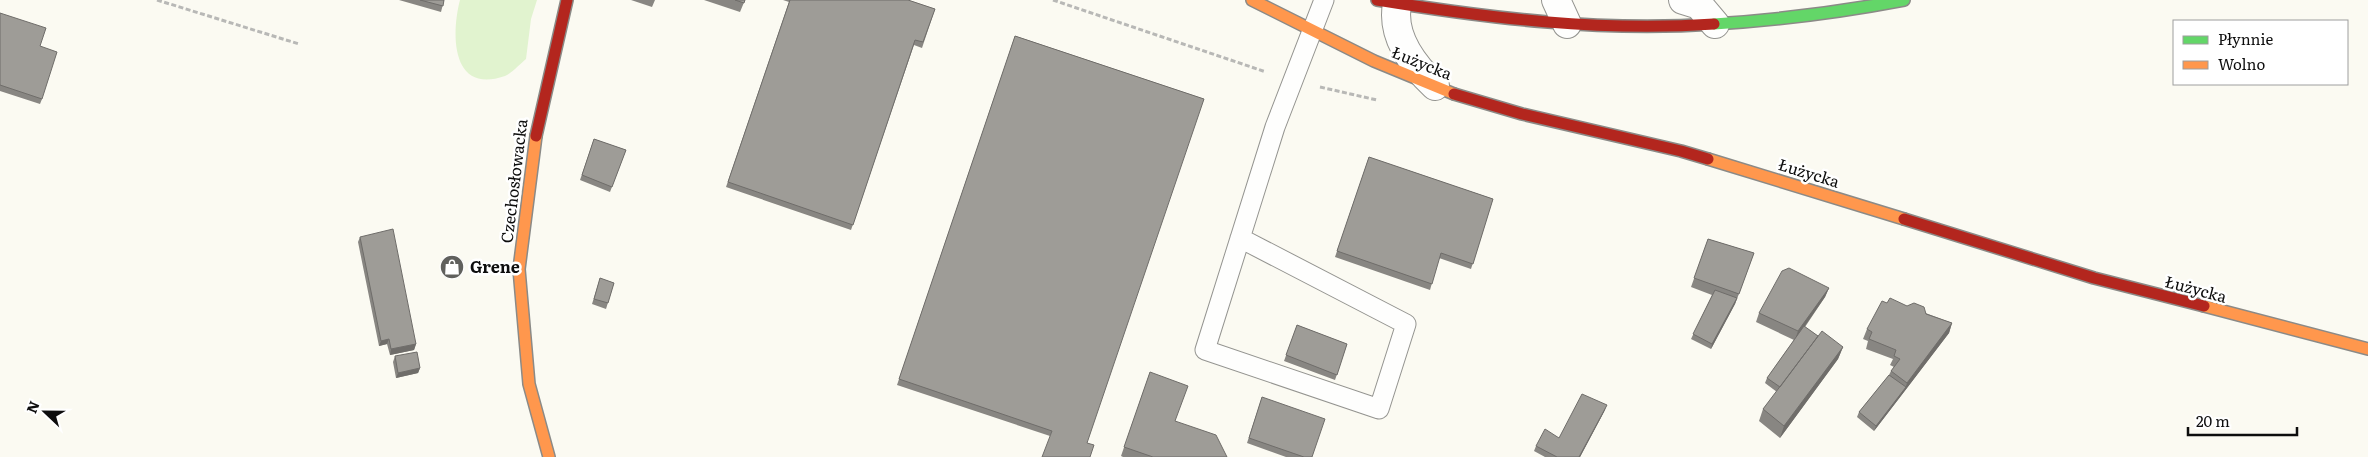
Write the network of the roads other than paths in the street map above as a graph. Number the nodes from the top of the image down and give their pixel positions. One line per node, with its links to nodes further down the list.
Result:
1 (567, 0): 13 (street, Czechosłowacka)
2 (1252, 0): 9 (street, Łużycka)
3 (1324, 0): 9 (lane)
4 (1684, 0): 8 (street)
5 (1904, 0): 8 (street)
6 (1391, 1): 7 (street); 10 (street)
7 (1561, 12): 8 (street)
8 (1715, 24)
9 (1314, 31): 10 (street, Łużycka); 11 (lane)
10 (1435, 86): 12 (street, Łużycka)
11 (1240, 238): 11 (lane)
12 (2368, 349)
13 (549, 457)

